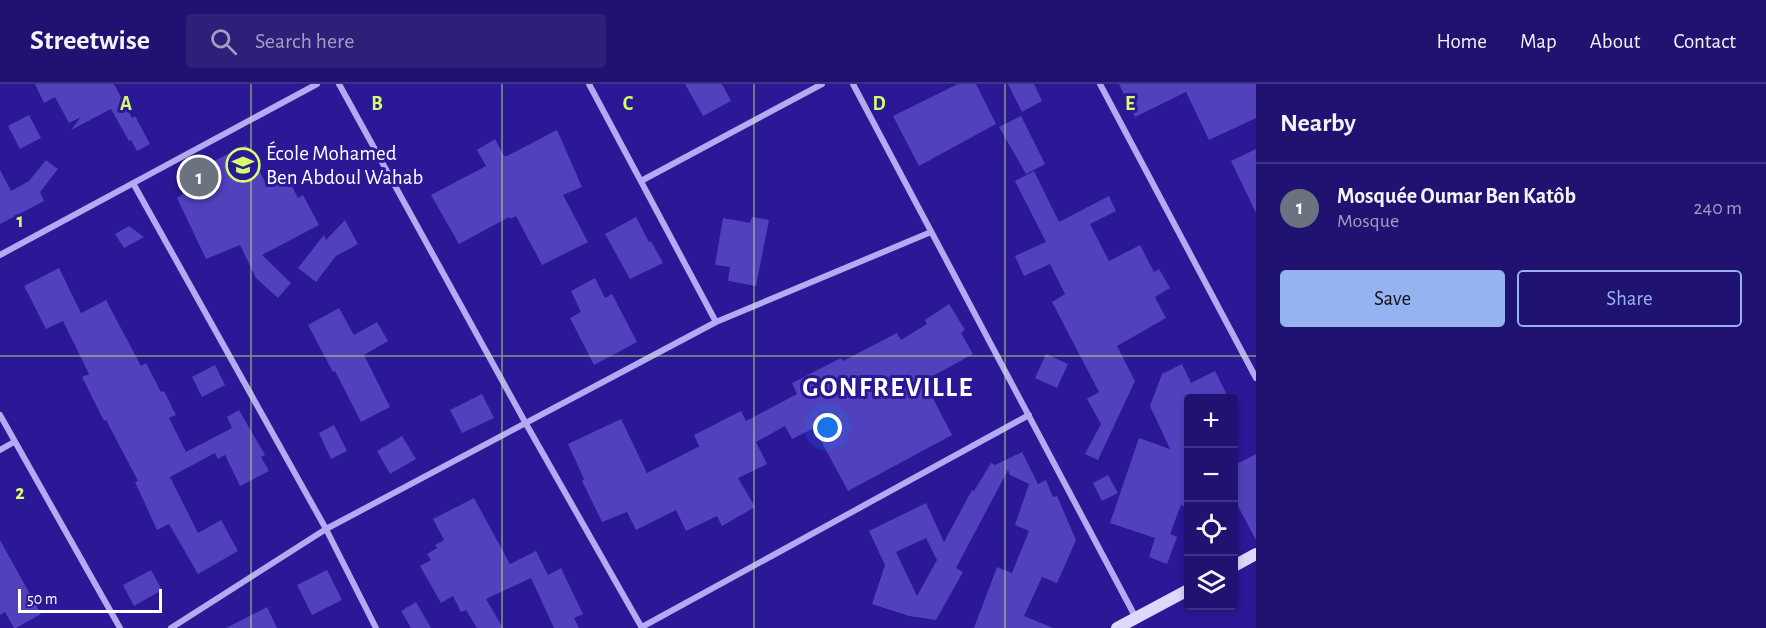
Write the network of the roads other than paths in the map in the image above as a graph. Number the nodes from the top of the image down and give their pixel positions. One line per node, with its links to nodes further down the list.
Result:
1 (317, 84): 8 (street)
2 (339, 84): 15 (street)
3 (590, 84): 7 (street)
4 (822, 84): 7 (street)
5 (853, 84): 9 (street)
6 (1100, 84): 12 (street)
7 (641, 181): 11 (street)
8 (133, 183): 10 (street); 18 (street)
9 (931, 232): 11 (street); 14 (street)
10 (0, 255)
11 (716, 322): 15 (street)
12 (1256, 378)
13 (0, 415): 16 (street)
14 (1029, 415): 22 (street); 23 (street)
15 (525, 422): 18 (street); 23 (street)
16 (14, 442): 17 (street); 24 (street)
17 (0, 450)
18 (327, 530): 25 (street); 26 (street)
19 (1256, 554): 20 (street)
20 (1238, 563)
21 (1184, 592): 22 (street)
22 (1136, 618): 27 (street)
23 (642, 627)
24 (120, 628)
25 (171, 628)
26 (376, 628)
27 (1118, 628)

